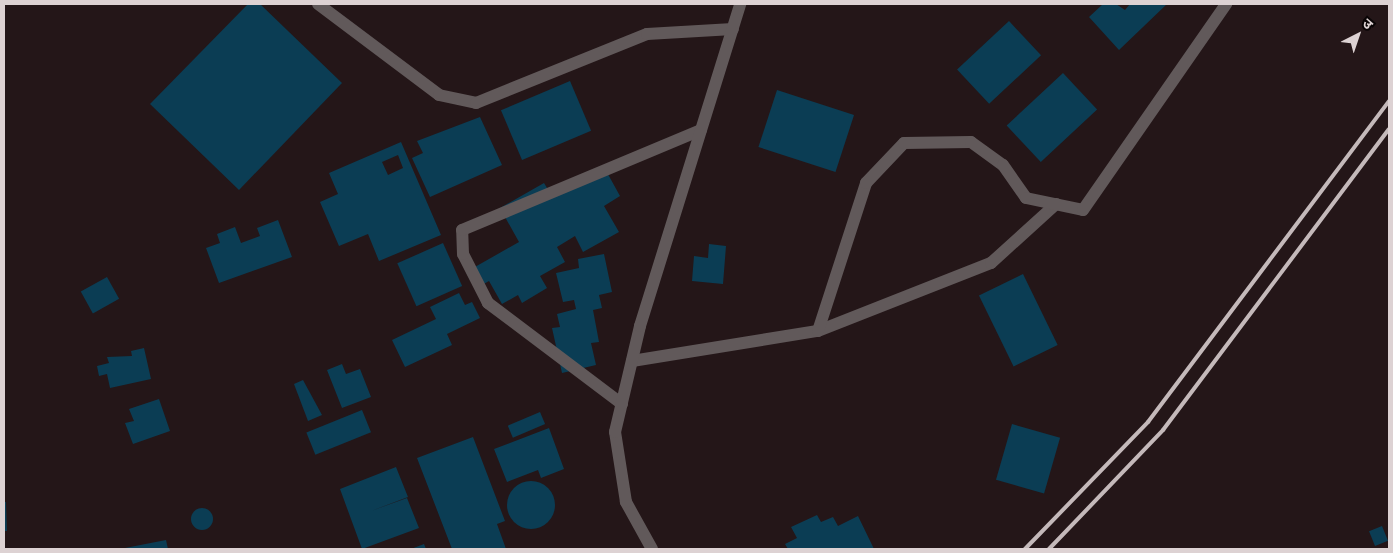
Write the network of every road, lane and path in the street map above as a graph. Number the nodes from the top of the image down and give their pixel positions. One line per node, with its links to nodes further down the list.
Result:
1 (318, 4): 4 (street)
2 (740, 4): 4 (street)
3 (1226, 4): 6 (street)
4 (733, 29): 5 (street)
5 (701, 130): 8 (street); 9 (street)
6 (1056, 204): 7 (street); 7 (street)
7 (818, 331): 8 (street)
8 (632, 361): 9 (street)
9 (622, 404): 10 (street)
10 (652, 549)

